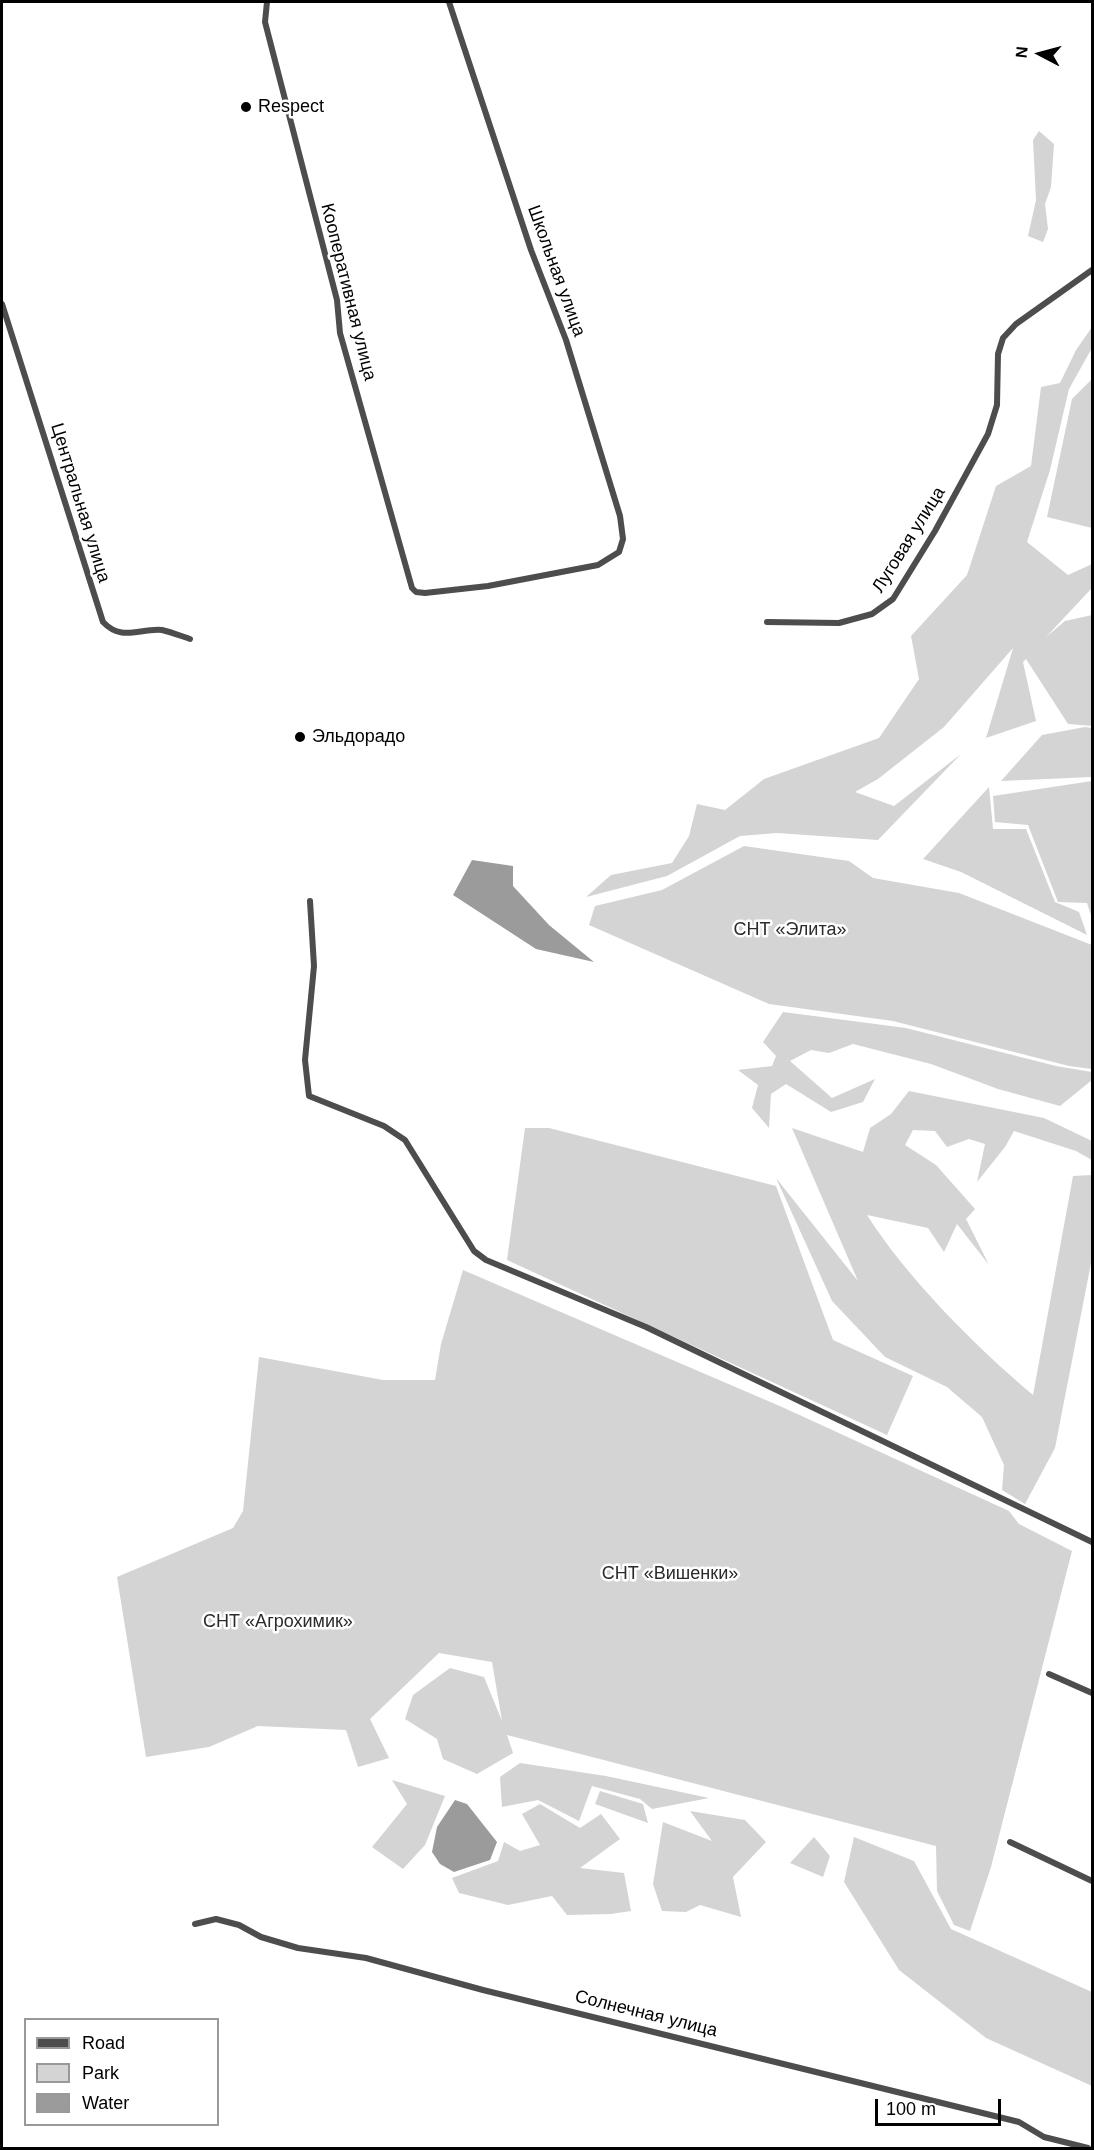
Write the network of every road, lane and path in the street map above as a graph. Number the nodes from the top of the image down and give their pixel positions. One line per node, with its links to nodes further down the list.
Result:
1 (267, 2): 5 (street, Кооперативная улица)
2 (449, 2): 5 (street, Школьная улица)
3 (1092, 270): 6 (street, Луговая улица)
4 (2, 304): 7 (street, Центральная улица)
5 (619, 552)
6 (767, 622)
7 (190, 639)
8 (310, 901): 9 (street)
9 (1092, 1542)
10 (1049, 1674): 11 (street)
11 (1092, 1693)
12 (1010, 1842): 13 (street)
13 (1092, 1881)
14 (195, 1924): 15 (street, Солнечная улица)
15 (1088, 2148)

